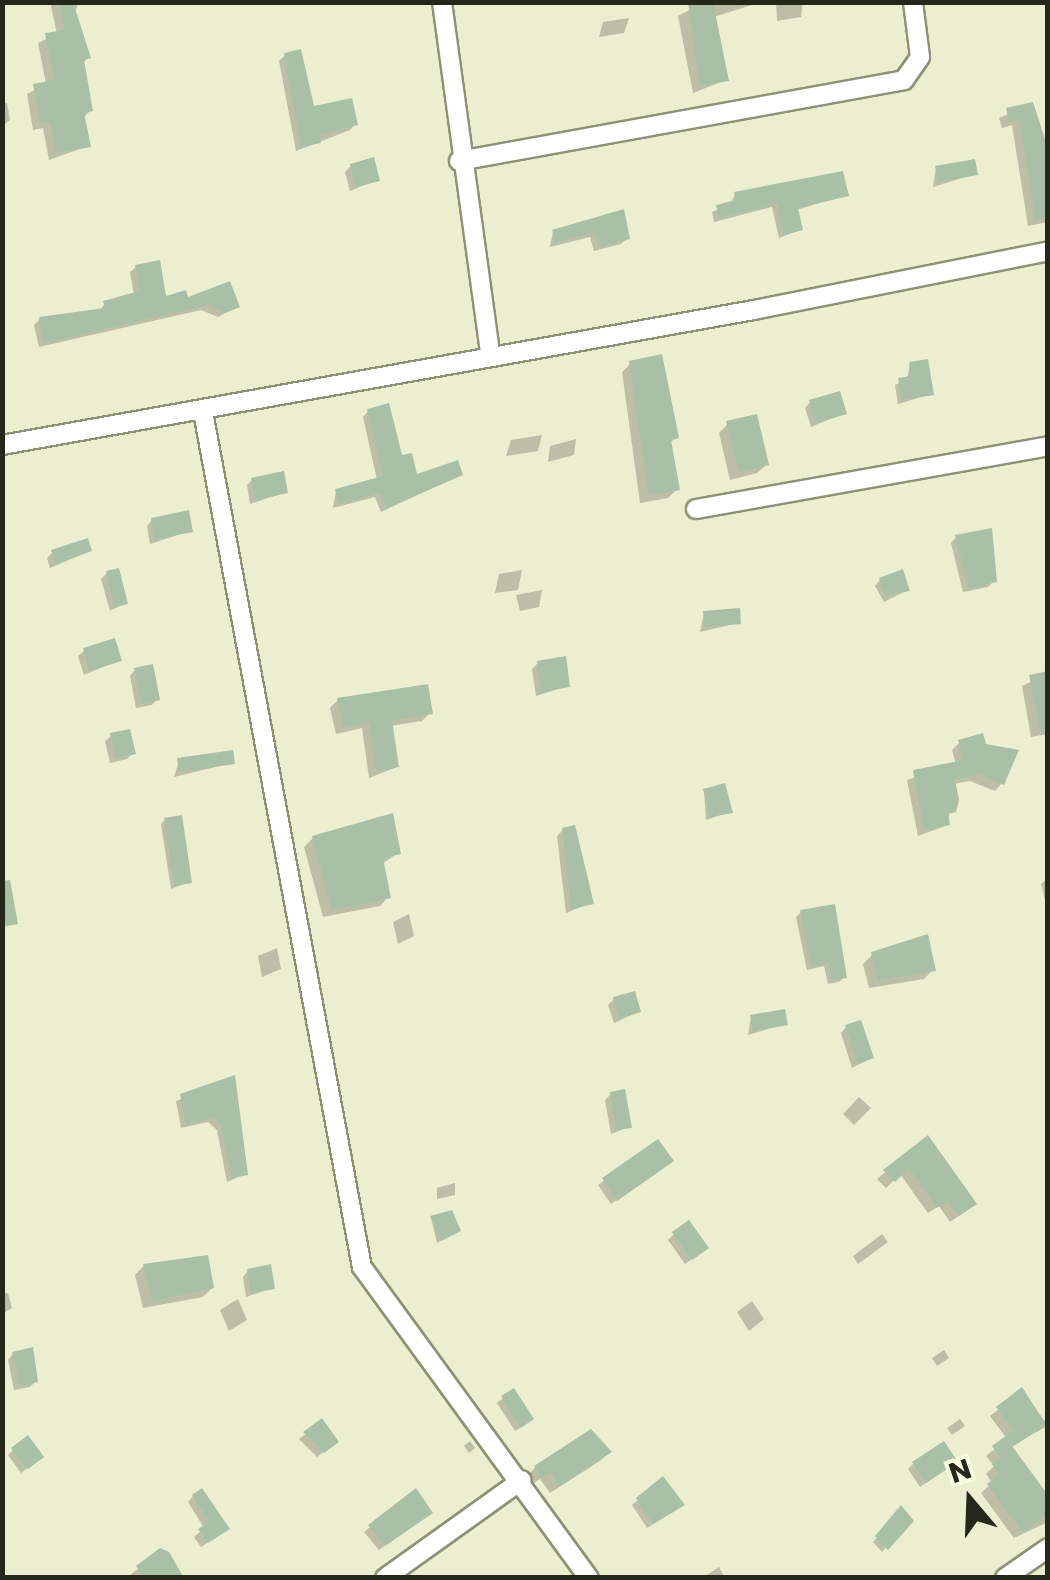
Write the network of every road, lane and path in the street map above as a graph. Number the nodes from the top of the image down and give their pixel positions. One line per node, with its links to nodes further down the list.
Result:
1 (442, 2): 3 (street)
2 (913, 2): 3 (street)
3 (459, 161): 5 (street)
4 (1048, 251): 5 (street)
5 (490, 354): 6 (street)
6 (203, 412): 7 (street); 10 (street)
7 (2, 445)
8 (1048, 446): 9 (street)
9 (696, 509)
10 (522, 1480): 12 (street); 13 (street)
11 (1048, 1548): 14 (street)
12 (385, 1578)
13 (589, 1578)
14 (1004, 1578)

